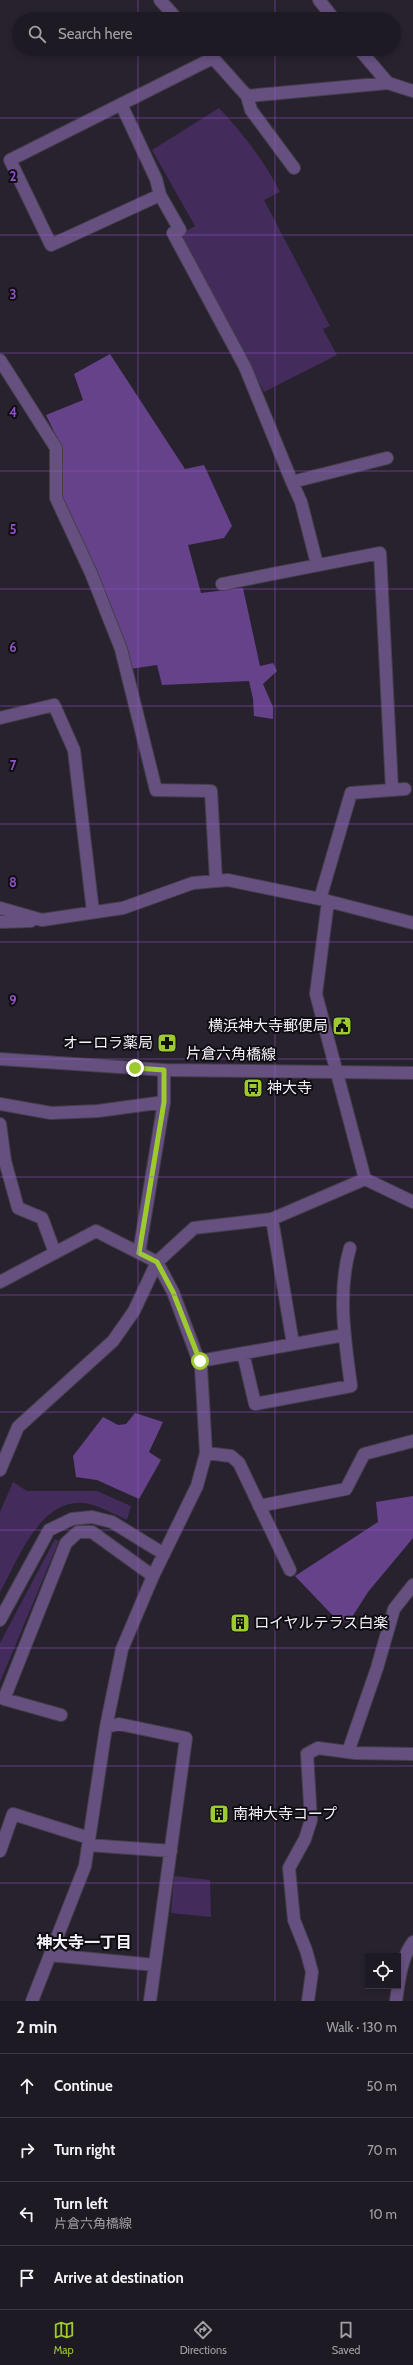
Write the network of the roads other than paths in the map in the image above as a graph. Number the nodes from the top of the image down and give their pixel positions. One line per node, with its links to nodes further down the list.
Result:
1 (160, 0): 3 (street)
2 (319, 0): 4 (street)
3 (171, 12)
4 (328, 12)
5 (205, 56): 11 (street)
6 (211, 56): 10 (street)
7 (365, 56): 8 (street)
8 (388, 83): 9 (street); 10 (street)
9 (413, 91)
10 (246, 96): 12 (street)
11 (121, 104): 13 (street); 13 (street)
12 (294, 168)
13 (160, 195): 16 (street)
14 (0, 360): 22 (street)
15 (387, 458): 16 (street)
16 (292, 482): 17 (street)
17 (317, 564): 18 (street); 21 (street)
18 (222, 584)
19 (0, 718): 25 (street)
20 (404, 788): 21 (street)
21 (392, 790): 23 (street)
22 (216, 880): 23 (street); 25 (street)
23 (324, 900): 28 (street); 31 (street)
24 (0, 908): 26 (street)
25 (93, 912): 26 (street)
26 (42, 920): 27 (street)
27 (0, 922)
28 (413, 923)
29 (0, 1059): 30 (street, 片倉六角橋線)
30 (164, 1070): 31 (street, 片倉六角橋線); 33 (street)
31 (335, 1072): 32 (street, 片倉六角橋線); 36 (street)
32 (413, 1073)
33 (164, 1102): 34 (street); 41 (street)
34 (0, 1104)
35 (0, 1124): 40 (street)
36 (365, 1179): 37 (street); 38 (street)
37 (413, 1202)
38 (272, 1219): 42 (street); 45 (street)
39 (350, 1248): 44 (street)
40 (55, 1253): 41 (street); 43 (street)
41 (139, 1253): 42 (street)
42 (157, 1262): 47 (street); 50 (street)
43 (0, 1282)
44 (344, 1335): 45 (street); 46 (street)
45 (293, 1344): 46 (street)
46 (243, 1353): 47 (street)
47 (200, 1361): 49 (street)
48 (413, 1441): 51 (street)
49 (206, 1453): 51 (street); 52 (street)
50 (0, 1470)
51 (260, 1506): 53 (street)
52 (164, 1554): 54 (street); 56 (street)
53 (290, 1570)
54 (153, 1576): 57 (street); 58 (street)
55 (413, 1585): 59 (street)
56 (0, 1620)
57 (61, 1715)
58 (106, 1727): 61 (street); 63 (street)
59 (348, 1752): 60 (street); 69 (street)
60 (413, 1754)
61 (89, 1841): 62 (street); 63 (street); 65 (street)
62 (0, 1851)
63 (170, 1851): 66 (street)
64 (413, 1942): 70 (street)
65 (50, 1955): 66 (street); 67 (street)
66 (155, 1966): 68 (street)
67 (32, 2001)
68 (150, 2001)
69 (308, 2001)
70 (396, 2001)

